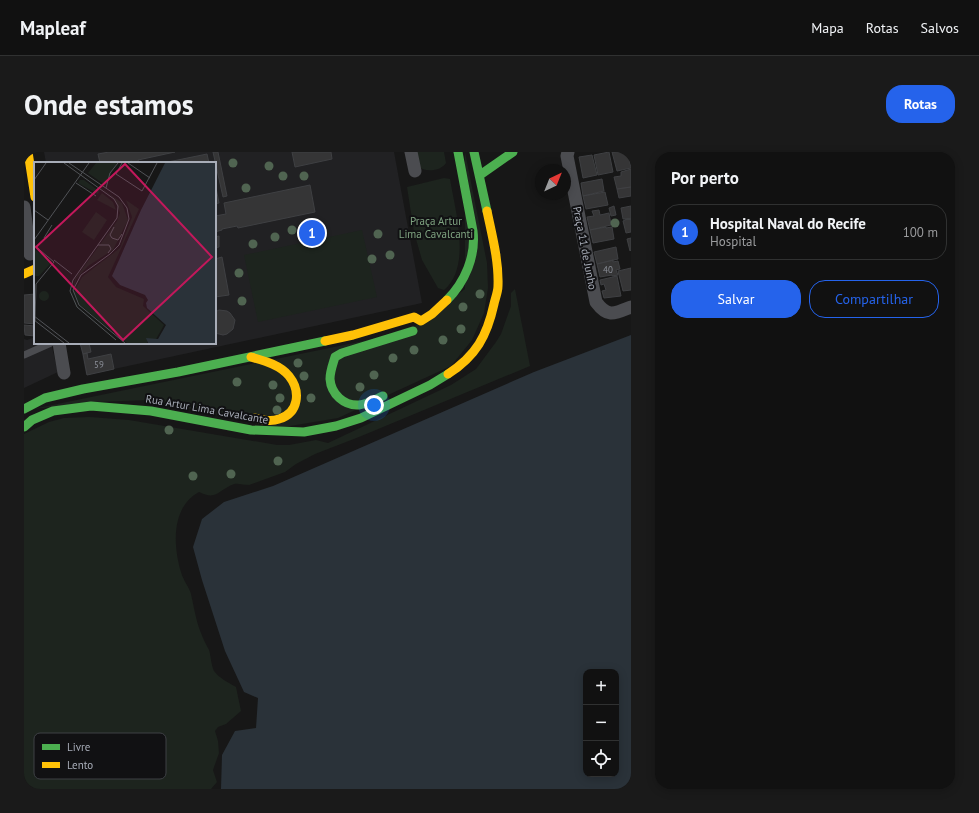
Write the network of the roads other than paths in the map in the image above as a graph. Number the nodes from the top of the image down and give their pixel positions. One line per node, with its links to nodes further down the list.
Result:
1 (28, 152): 9 (main road)
2 (411, 152): 7 (street)
3 (458, 152): 15 (main road)
4 (474, 152): 8 (main road, Rua Artur Lima Cavalcante)
5 (514, 152): 8 (main road)
6 (568, 152): 14 (street, Praça 11 de Junho)
7 (415, 171)
8 (480, 174): 21 (main road, Rua Artur Lima Cavalcante)
9 (34, 191)
10 (24, 207): 11 (street)
11 (30, 254)
12 (34, 269): 13 (main road)
13 (24, 274)
14 (631, 307)
15 (421, 321): 19 (main road, Rua Artur Lima Cavalcante); 21 (main road)
16 (49, 344): 18 (lane)
17 (59, 344): 20 (street)
18 (24, 355)
19 (251, 357): 24 (main road, Rua Artur Lima Cavalcante); 25 (main road)
20 (64, 373)
21 (430, 386): 23 (main road, Rua Artur Lima Cavalcante)
22 (142, 402): 23 (main road)
23 (124, 408): 26 (main road, Rua Artur Lima Cavalcante)
24 (24, 409)
25 (248, 417)
26 (24, 427)

